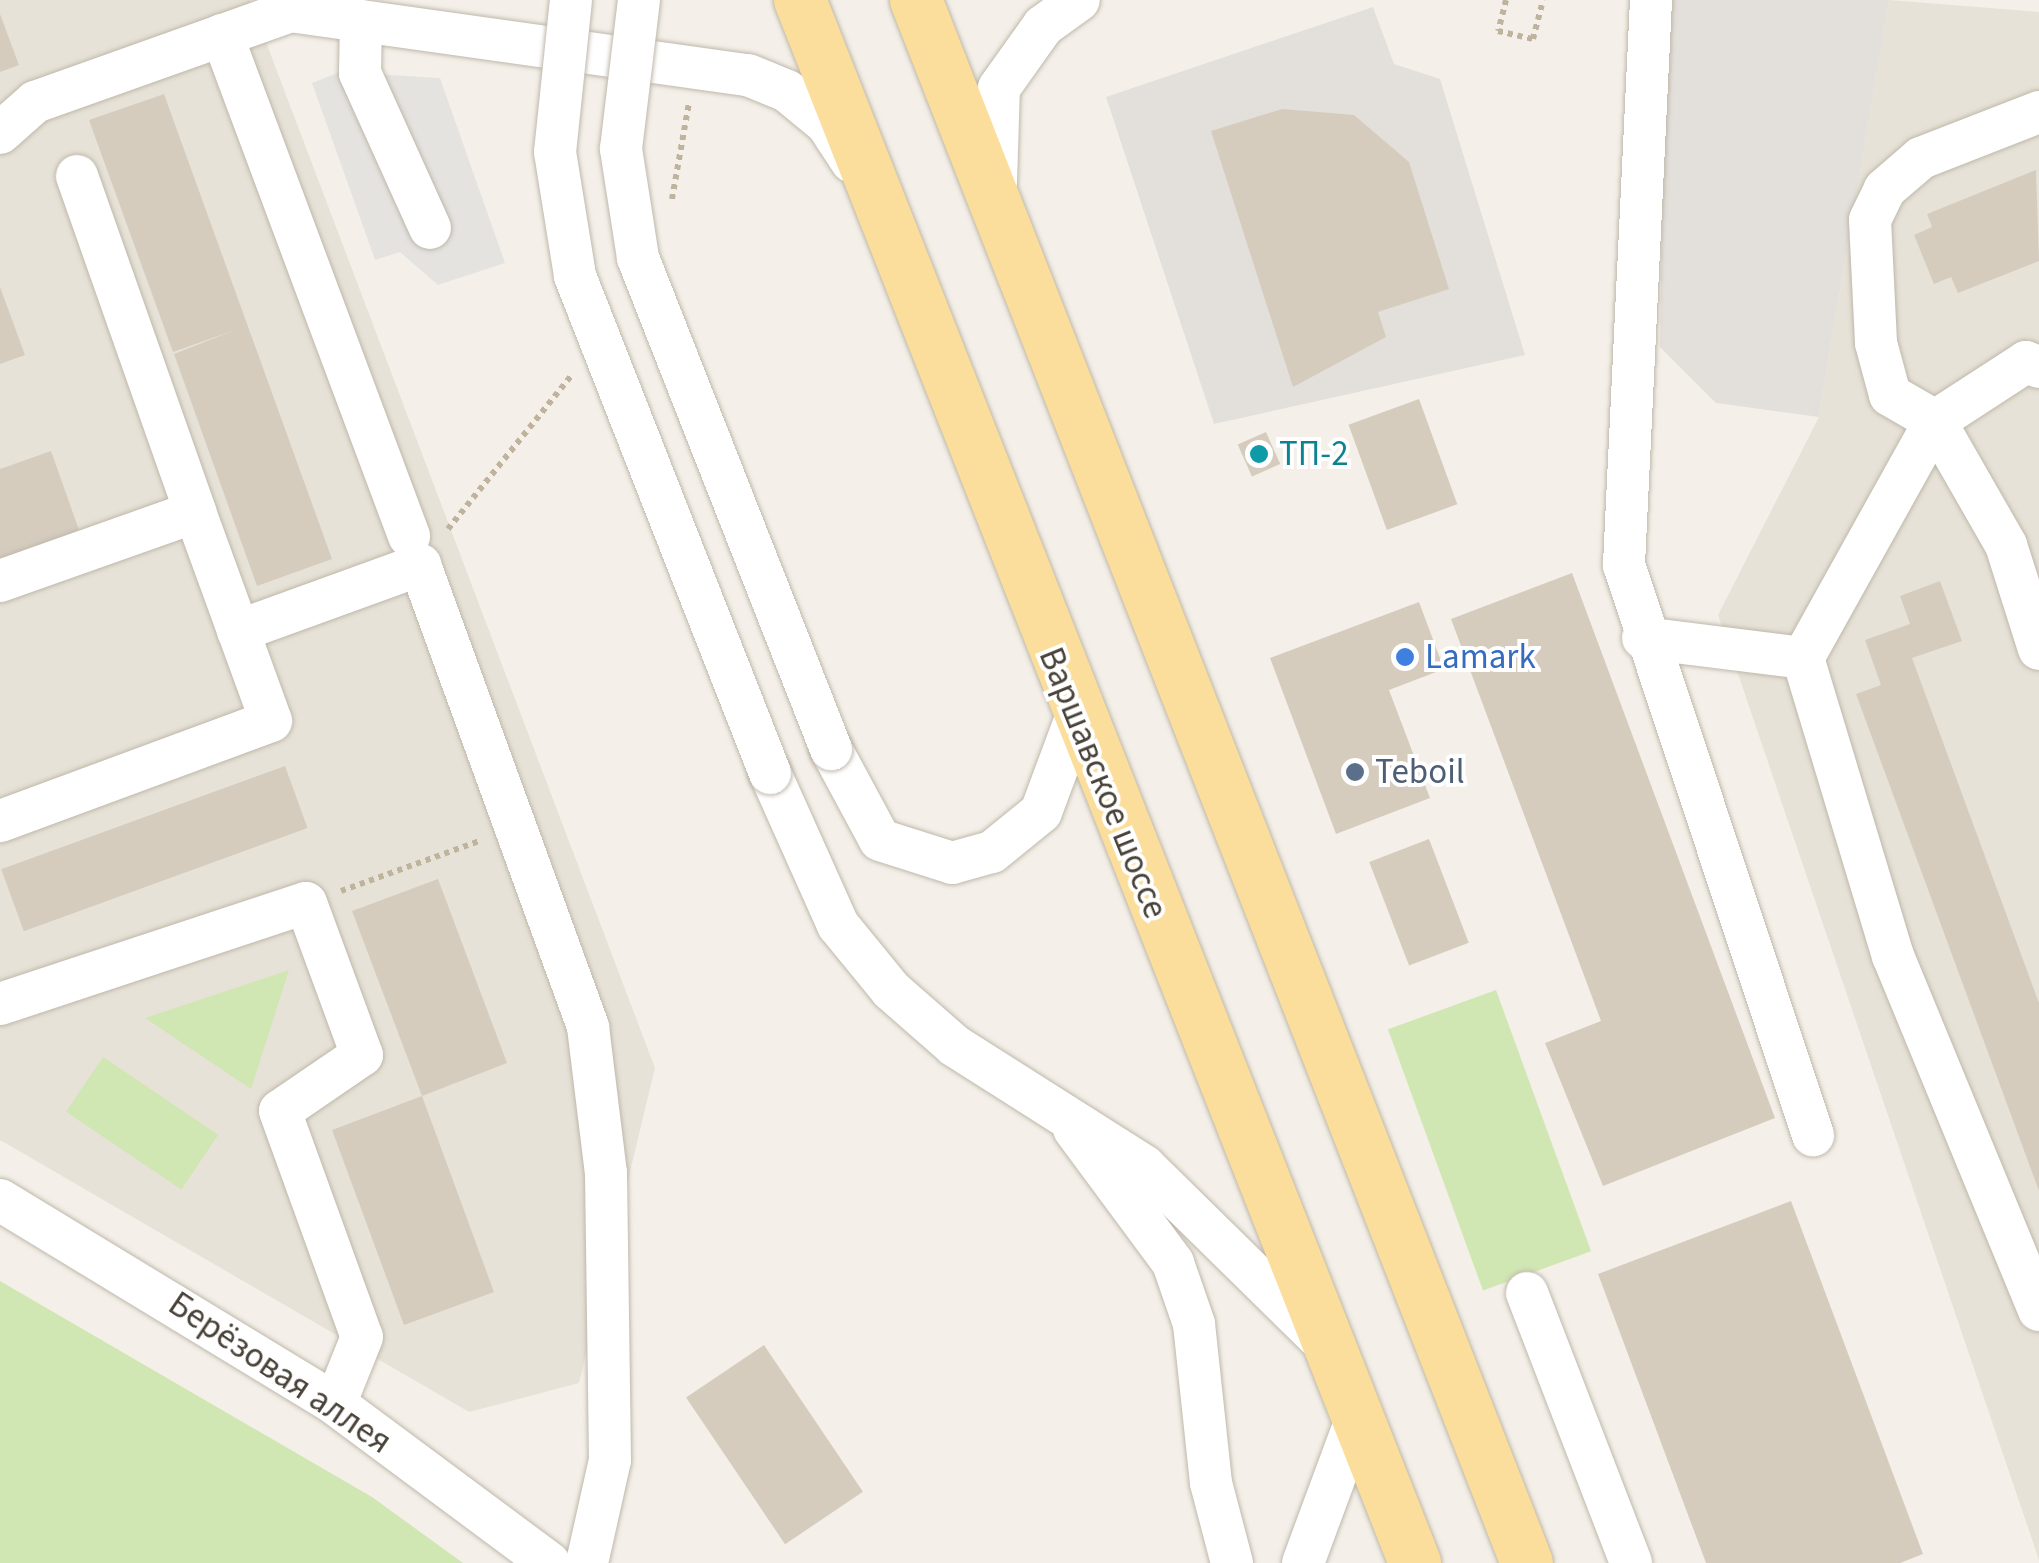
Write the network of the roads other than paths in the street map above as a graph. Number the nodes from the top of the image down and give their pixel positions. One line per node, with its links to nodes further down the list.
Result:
1 (571, 0): 28 (street, bridge)
2 (639, 0): 25 (street, bridge)
3 (800, 0): 13 (main road, Варшавское шоссе)
4 (916, 0): 15 (main road)
5 (1079, 0): 15 (street)
6 (1651, 0): 22 (street)
7 (288, 5): 8 (street); 9 (street)
8 (362, 21): 13 (street); 14 (street)
9 (222, 35): 11 (street); 19 (street)
10 (2039, 112): 17 (street)
11 (0, 133)
12 (77, 176): 18 (street)
13 (877, 200): 25 (main road, Варшавское шоссе)
14 (430, 228)
15 (1002, 232): 41 (main road)
16 (2035, 362): 17 (street)
17 (1935, 421): 23 (street); 24 (street)
18 (195, 512): 20 (street); 21 (street)
19 (408, 536)
20 (0, 580)
21 (238, 631): 26 (street); 37 (street)
22 (1642, 638): 24 (street); 29 (street)
23 (2039, 649)
24 (1802, 658): 32 (street)
25 (1076, 718): 33 (main road, Варшавское шоссе)
26 (0, 821)
27 (0, 1004): 34 (street)
28 (1059, 1109): 33 (street); 38 (street)
29 (1813, 1135)
30 (0, 1200): 34 (street, Берёзовая аллея)
31 (1527, 1294): 42 (street)
32 (2039, 1310)
33 (1332, 1353): 35 (main road, Варшавское шоссе)
34 (335, 1404): 36 (street, Берёзовая аллея)
35 (1357, 1416): 39 (street); 40 (main road, Варшавское шоссе)
36 (549, 1563)
37 (587, 1563)
38 (1232, 1563)
39 (1303, 1563)
40 (1415, 1563)
41 (1527, 1563)
42 (1631, 1563)

